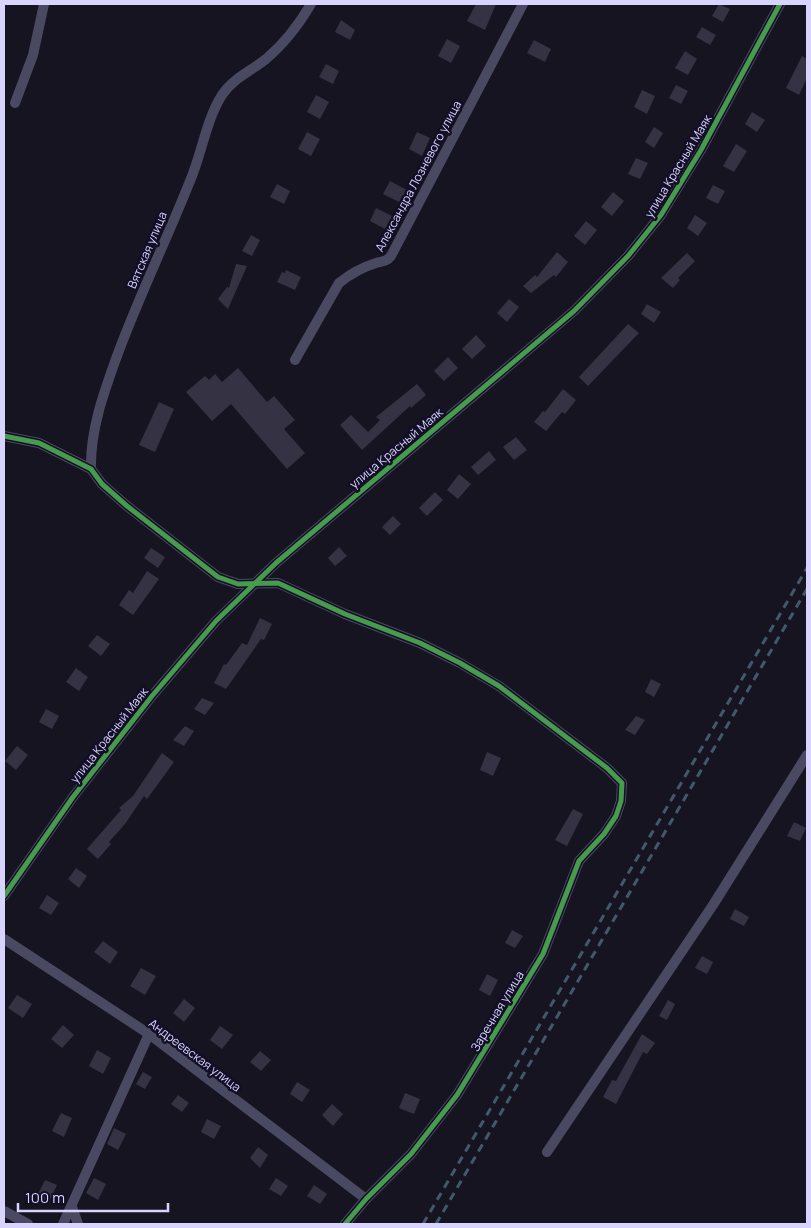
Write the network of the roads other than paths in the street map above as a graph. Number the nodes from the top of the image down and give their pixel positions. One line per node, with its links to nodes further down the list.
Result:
1 (44, 4): 5 (street)
2 (310, 4): 8 (street, Вятская улица)
3 (523, 4): 6 (street, Александра Лозневого улица)
4 (780, 4): 9 (street, улица Красный Маяк)
5 (15, 103)
6 (296, 360)
7 (4, 436): 8 (street)
8 (91, 469): 9 (street)
9 (253, 585): 11 (street, улица Красный Маяк); 15 (street, Заречная улица)
10 (807, 755): 14 (street)
11 (4, 896)
12 (4, 939): 13 (street, Андреевская улица)
13 (149, 1034): 15 (street, Андреевская улица); 16 (street)
14 (547, 1152)
15 (366, 1199): 21 (street, Заречная улица)
16 (72, 1206): 19 (street); 20 (street)
17 (4, 1210): 18 (street)
18 (28, 1224)
19 (63, 1224)
20 (78, 1224)
21 (345, 1224)

